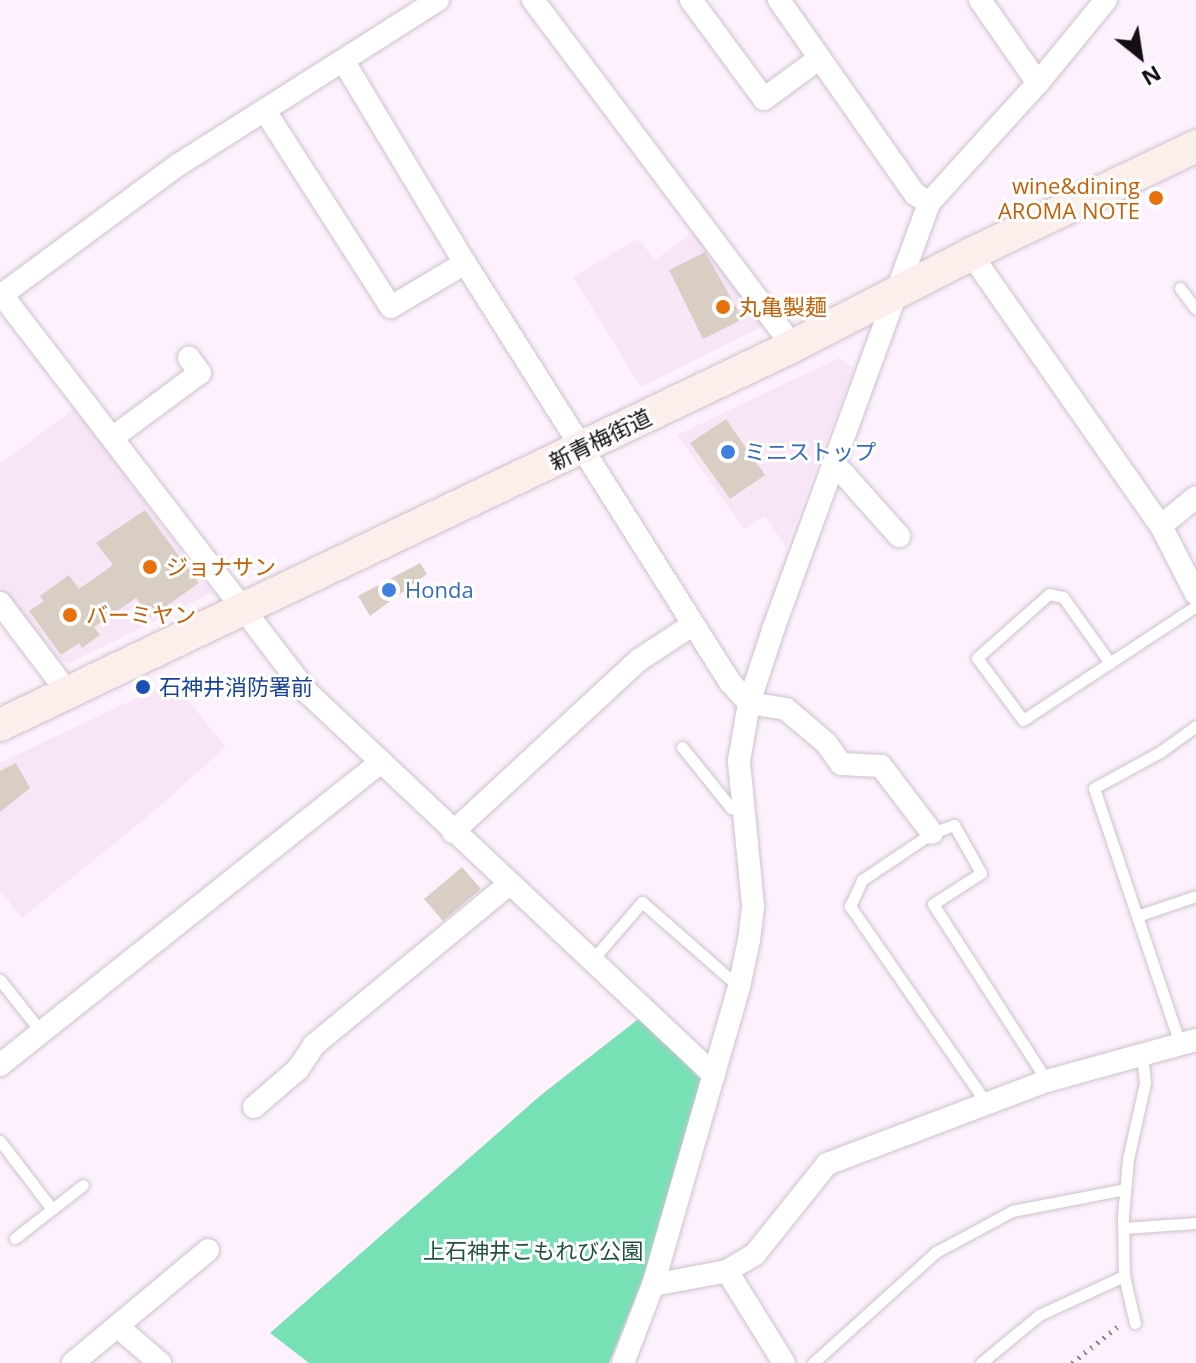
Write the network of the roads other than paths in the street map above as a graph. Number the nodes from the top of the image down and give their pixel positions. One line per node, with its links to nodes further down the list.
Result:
1 (438, 0): 8 (street)
2 (533, 0): 19 (street)
3 (691, 0): 7 (street)
4 (779, 0): 7 (street)
5 (980, 0): 9 (street)
6 (1106, 0): 9 (street)
7 (820, 58): 12 (street)
8 (344, 62): 10 (street); 14 (street)
9 (1038, 83): 12 (street)
10 (265, 111): 14 (street); 17 (street)
11 (1196, 146): 13 (main road, 新青梅街道)
12 (929, 203): 16 (street)
13 (971, 254): 16 (main road, 新青梅街道); 25 (street)
14 (465, 263): 22 (street)
15 (1180, 288): 18 (lane)
16 (893, 294): 19 (main road, 新青梅街道); 23 (street)
17 (1, 296): 21 (street)
18 (1196, 309)
19 (793, 346): 22 (main road, 新青梅街道)
20 (189, 358): 21 (street)
21 (112, 438): 30 (street)
22 (582, 448): 30 (main road, 新青梅街道); 31 (street)
23 (834, 463): 26 (street); 34 (street)
24 (1196, 497): 25 (street)
25 (1161, 526): 27 (street)
26 (899, 536)
27 (1196, 594)
28 (0, 603): 33 (street)
29 (1196, 606): 32 (lane)
30 (242, 610): 33 (main road, 新青梅街道); 38 (street)
31 (692, 625): 34 (street); 40 (street)
32 (1110, 663): 32 (lane)
33 (69, 694): 35 (main road, 新青梅街道)
34 (749, 703): 39 (street); 41 (street)
35 (0, 725)
36 (1196, 726): 44 (lane)
37 (682, 747): 39 (lane)
38 (379, 764): 40 (street); 48 (street)
39 (744, 810): 47 (street)
40 (453, 832): 42 (street)
41 (932, 833): 53 (lane); 54 (lane)
42 (509, 884): 45 (street); 55 (street)
43 (1196, 896): 44 (lane)
44 (1137, 916): 49 (lane)
45 (593, 959): 47 (lane); 52 (street)
46 (0, 980): 48 (lane)
47 (739, 987): 52 (street)
48 (42, 1033): 51 (street)
49 (1188, 1042): 50 (street)
50 (1142, 1054): 53 (street); 58 (lane)
51 (0, 1065)
52 (714, 1075): 66 (street)
53 (1047, 1081): 54 (street)
54 (987, 1104): 64 (street)
55 (254, 1107)
56 (0, 1141): 59 (lane)
57 (83, 1185): 59 (lane)
58 (1125, 1189): 61 (lane); 73 (lane)
59 (52, 1209): 62 (lane)
60 (1196, 1223): 61 (lane)
61 (1123, 1228): 65 (lane)
62 (15, 1238)
63 (208, 1250): 68 (street)
64 (727, 1271): 66 (street); 72 (street)
65 (1124, 1276): 67 (lane); 74 (lane)
66 (653, 1285): 71 (street)
67 (1134, 1318)
68 (117, 1326): 69 (street); 70 (street)
69 (73, 1363)
70 (160, 1363)
71 (623, 1363)
72 (784, 1363)
73 (813, 1363)
74 (981, 1363)

